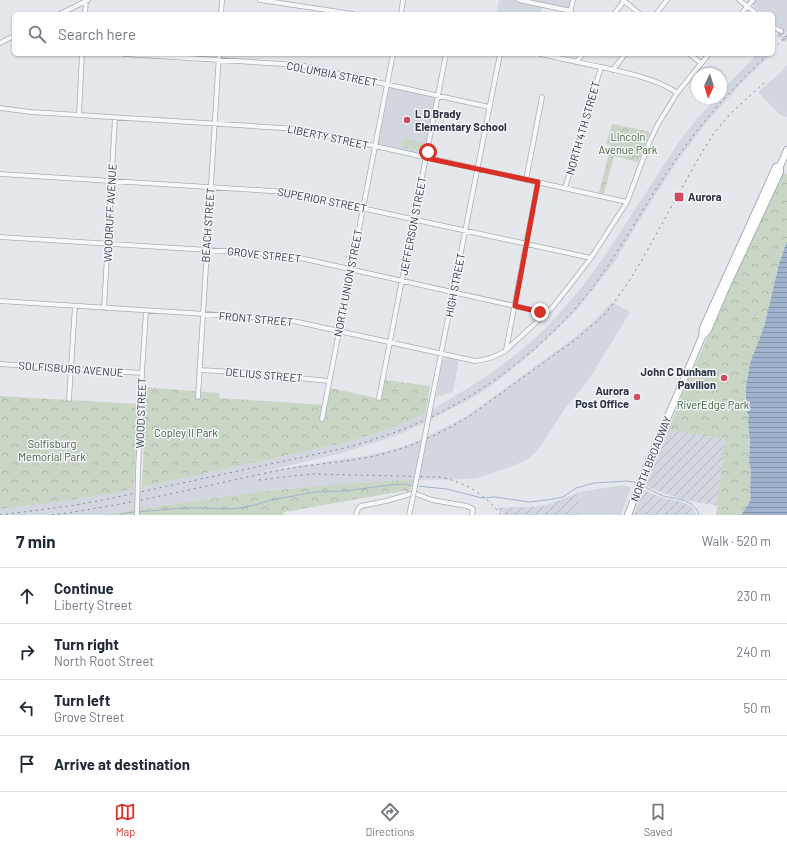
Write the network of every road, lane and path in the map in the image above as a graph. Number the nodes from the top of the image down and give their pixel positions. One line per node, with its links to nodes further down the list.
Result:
1 (87, 0): 12 (street); 13 (street)
2 (222, 0): 14 (street)
3 (260, 0): 15 (street)
4 (403, 0): 16 (street)
5 (519, 0): 17 (street)
6 (573, 0): 18 (street)
7 (667, 0): 21 (street)
8 (739, 0): 11 (street)
9 (753, 0): 11 (street)
10 (623, 1): 19 (street); 20 (street)
11 (748, 7): 22 (street); 23 (street)
12 (64, 12)
13 (85, 12)
14 (221, 12)
15 (343, 12)
16 (401, 12)
17 (566, 12)
18 (570, 12)
19 (615, 12)
20 (637, 12)
21 (658, 12)
22 (743, 12)
23 (754, 12)
24 (775, 29): 25 (street)
25 (779, 32)
26 (12, 37): 27 (street)
27 (0, 43)
28 (82, 56): 50 (street)
29 (155, 56): 39 (street, COLUMBIA STREET)
30 (219, 56): 39 (street, BEACH STREET)
31 (393, 56): 44 (street, NORTH UNION STREET)
32 (446, 56): 46 (street, JEFFERSON STREET)
33 (500, 56): 48 (street, HIGH STREET)
34 (562, 56): 40 (street)
35 (581, 56): 40 (street)
36 (624, 56): 43 (street)
37 (692, 56): 41 (street)
38 (707, 56): 41 (street)
39 (218, 60): 44 (street, COLUMBIA STREET); 52 (street, BEACH STREET)
40 (576, 62): 42 (street)
41 (701, 63): 45 (street)
42 (601, 67): 43 (street); 62 (street, NORTH 4TH STREET)
43 (613, 70): 45 (street)
44 (387, 85): 46 (street, COLUMBIA STREET); 53 (street, NORTH UNION STREET)
45 (677, 92): 63 (street)
46 (438, 96): 48 (street, COLUMBIA STREET); 55 (street, JEFFERSON STREET)
47 (542, 97): 59 (street)
48 (489, 107): 56 (street, HIGH STREET)
49 (0, 108): 50 (street, LIBERTY STREET)
50 (79, 116): 51 (street, LIBERTY STREET)
51 (115, 118): 52 (street, LIBERTY STREET); 58 (street, WOODRUFF AVENUE)
52 (214, 124): 53 (street, LIBERTY STREET); 61 (street, BEACH STREET)
53 (375, 146): 55 (street, LIBERTY STREET); 64 (street, NORTH UNION STREET)
54 (787, 150): 99 (main road, NORTH BROADWAY)
55 (426, 158): 56 (street, LIBERTY STREET); 65 (street, JEFFERSON STREET)
56 (477, 169): 59 (street, LIBERTY STREET); 66 (street, HIGH STREET)
57 (0, 174): 58 (street, SUPERIOR STREET)
58 (111, 180): 61 (street, SUPERIOR STREET); 68 (street, WOODRUFF AVENUE)
59 (526, 180): 60 (street, LIBERTY STREET)
60 (538, 182): 62 (street, LIBERTY STREET); 69 (street)
61 (211, 187): 64 (street, SUPERIOR STREET); 70 (street, BEACH STREET)
62 (565, 188): 63 (street, LIBERTY STREET)
63 (627, 202): 71 (street)
64 (363, 208): 65 (street, SUPERIOR STREET); 72 (street, NORTH UNION STREET)
65 (414, 219): 66 (street, SUPERIOR STREET); 73 (street, JEFFERSON STREET)
66 (465, 230): 69 (street, SUPERIOR STREET); 74 (street, HIGH STREET)
67 (0, 237): 68 (street, GROVE STREET)
68 (108, 244): 70 (street, GROVE STREET); 78 (street, WOODRUFF AVENUE)
69 (527, 244): 71 (street, SUPERIOR STREET); 77 (street)
70 (207, 250): 72 (street, GROVE STREET); 81 (street, BEACH STREET)
71 (591, 258): 80 (street)
72 (351, 269): 73 (street, GROVE STREET); 82 (street, NORTH UNION STREET)
73 (402, 280): 74 (street, GROVE STREET); 83 (street, JEFFERSON STREET)
74 (453, 292): 77 (street, GROVE STREET); 85 (street, HIGH STREET)
75 (0, 301): 76 (street, FRONT STREET)
76 (75, 306): 78 (street, FRONT STREET); 87 (street)
77 (515, 306): 80 (street, GROVE STREET); 84 (street)
78 (104, 308): 79 (street, FRONT STREET)
79 (146, 310): 81 (street, FRONT STREET); 89 (street, WOOD STREET)
80 (546, 313): 84 (street)
81 (203, 314): 82 (street, FRONT STREET); 88 (street, BEACH STREET)
82 (339, 331): 83 (street, FRONT STREET); 90 (street, NORTH UNION STREET)
83 (390, 342): 85 (street, FRONT STREET); 92 (street, JEFFERSON STREET)
84 (506, 351): 85 (street, FRONT STREET)
85 (441, 354): 97 (street, HIGH STREET, bridge)
86 (0, 364): 87 (street, SOLFISBURG AVENUE)
87 (71, 369): 89 (street, SOLFISBURG AVENUE); 93 (street)
88 (199, 370): 90 (street, DELIUS STREET); 91 (street, BEACH STREET)
89 (142, 373): 96 (street, WOOD STREET, bridge)
90 (329, 381): 94 (street, NORTH UNION STREET)
91 (198, 397)
92 (379, 398)
93 (69, 399)
94 (322, 419)
95 (356, 514): 98 (street)
96 (137, 515)
97 (409, 515)
98 (472, 515)
99 (628, 515)

